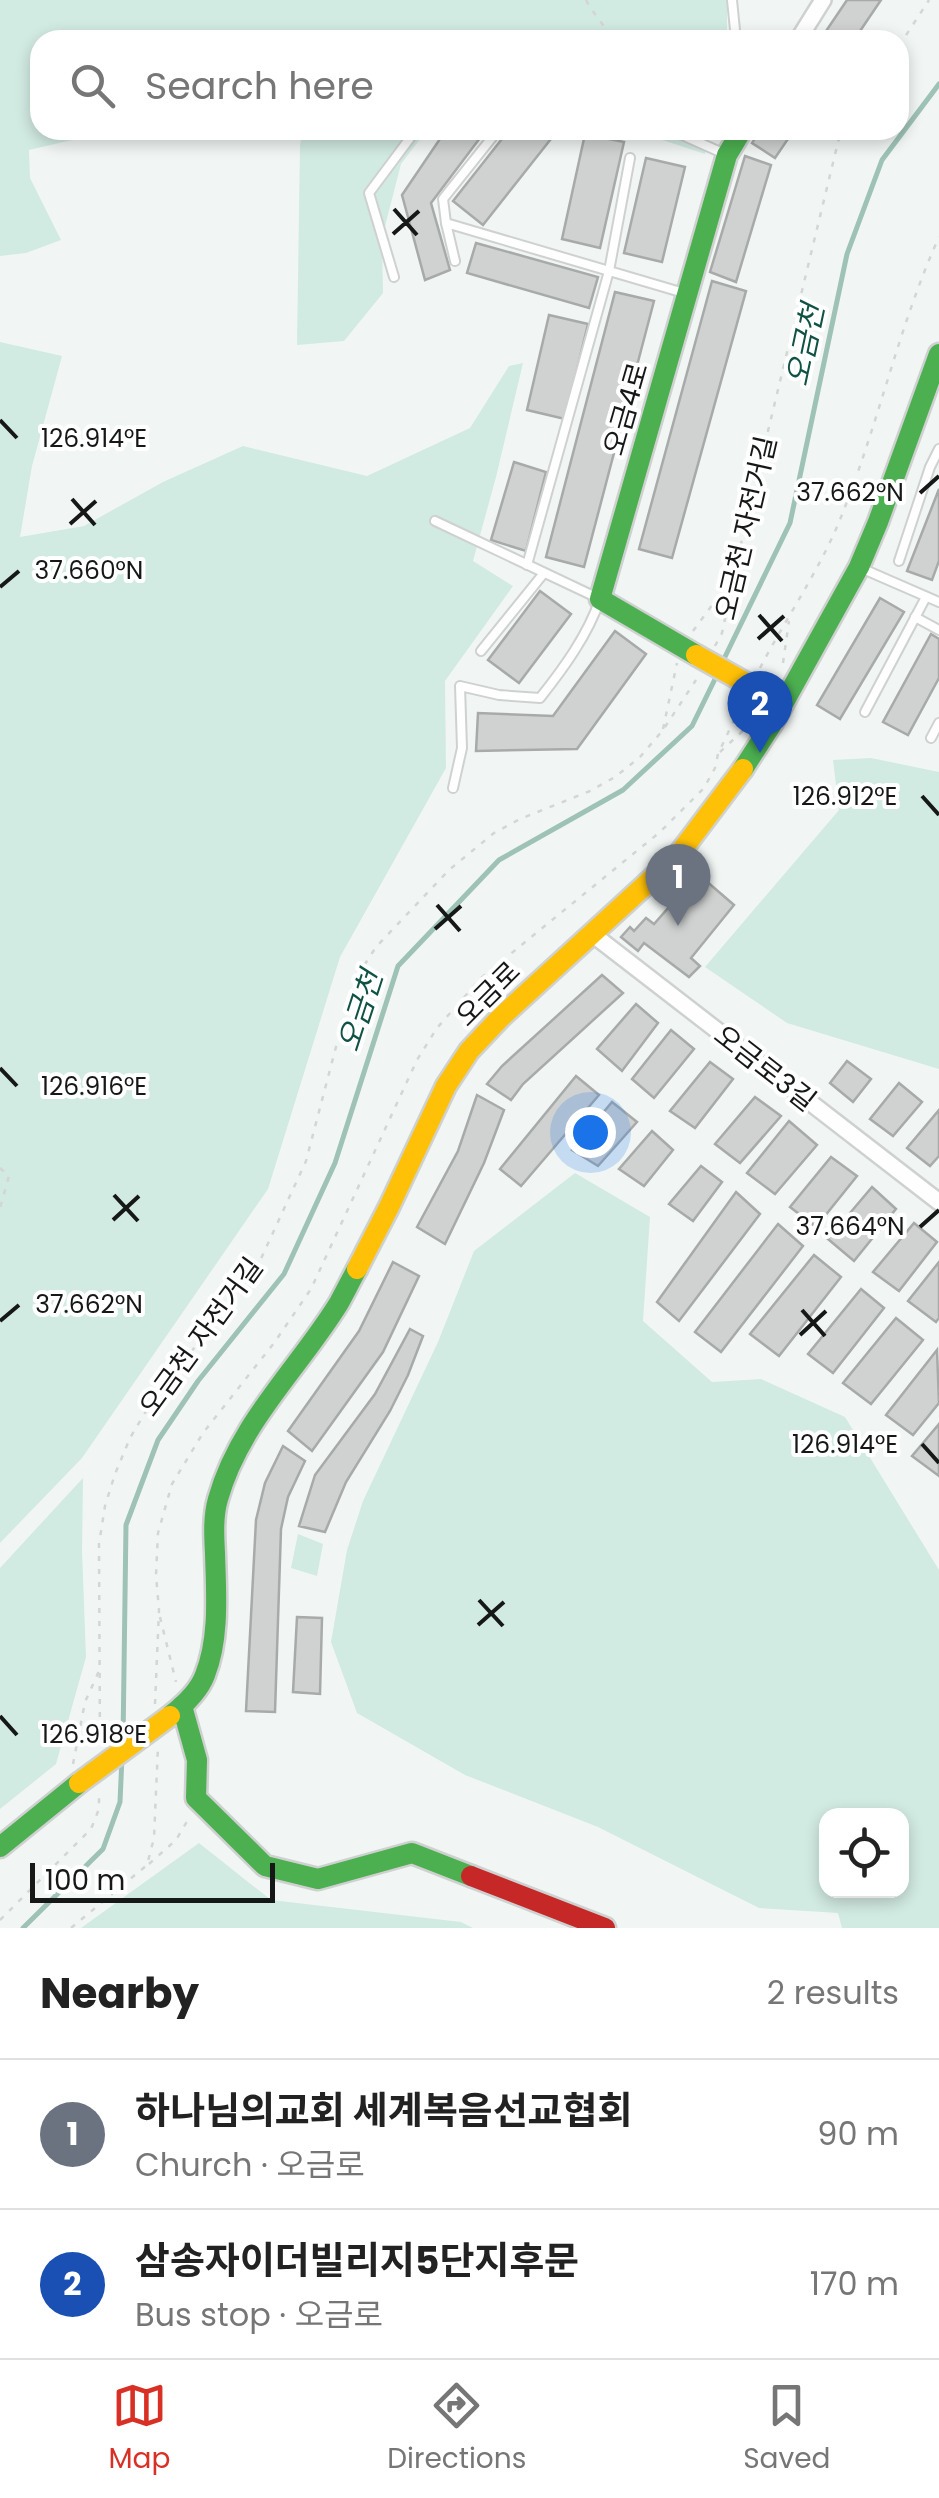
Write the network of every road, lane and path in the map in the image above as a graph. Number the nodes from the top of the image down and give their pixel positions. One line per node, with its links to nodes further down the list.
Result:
1 (586, 0): 5 (path)
2 (732, 0): 6 (lane)
3 (823, 0): 7 (street)
4 (930, 0): 8 (path)
5 (606, 30)
6 (735, 30)
7 (804, 30)
8 (909, 31)
9 (409, 140): 20 (lane)
10 (490, 140): 16 (lane)
11 (694, 140): 14 (lane)
12 (736, 140): 14 (street, 오금4로)
13 (838, 140): 29 (path, 오금천 자전거길)
14 (727, 154): 21 (street, 오금4로)
15 (630, 158): 19 (lane)
16 (446, 223): 18 (lane); 19 (lane)
17 (939, 237): 33 (path, 오금천 자전거길)
18 (455, 261)
19 (609, 271): 21 (lane); 26 (lane)
20 (394, 277)
21 (688, 294): 31 (street, 오금4로)
22 (939, 354): 27 (street, 오금로)
23 (939, 449): 25 (lane)
24 (435, 521): 26 (lane)
25 (899, 562)
26 (526, 565): 28 (lane)
27 (858, 568): 30 (lane); 40 (street, 오금로)
28 (544, 573): 31 (lane); 37 (lane)
29 (734, 576): 36 (path); 38 (path, 오금천 자전거길)
30 (926, 596): 32 (lane); 34 (lane)
31 (600, 599): 38 (street); 48 (lane)
32 (939, 602)
33 (790, 616): 39 (path); 40 (path, 오금천 자전거길)
34 (915, 617): 35 (lane); 42 (lane)
35 (939, 630)
36 (692, 632)
37 (481, 651)
38 (697, 659): 40 (street, bridge); 45 (path, 오금천 자전거길); 45 (path)
39 (783, 663)
40 (768, 690): 49 (street, 오금로)
41 (743, 701): 47 (path, 오금천 자전거길)
42 (864, 712)
43 (939, 724): 46 (lane)
44 (745, 728): 47 (path)
45 (663, 730): 54 (path, 오금천 자전거길)
46 (931, 738)
47 (718, 754): 53 (path, 오금천 자전거길)
48 (454, 788)
49 (591, 934): 51 (street, 오금로3길); 55 (street, 오금로)
50 (0, 1168): 52 (path)
51 (939, 1202)
52 (0, 1208)
53 (158, 1610): 55 (path); 55 (path, 오금천 자전거길)
54 (100, 1669): 57 (path, 오금천 자전거길); 58 (path)
55 (171, 1705): 58 (street, bridge); 59 (street)
56 (158, 1744): 61 (path)
57 (100, 1750)
58 (84, 1781): 60 (street); 62 (path)
59 (196, 1798): 61 (path); 64 (street)
60 (0, 1847)
61 (148, 1866): 63 (path)
62 (0, 1920)
63 (72, 1928)
64 (605, 1928)

